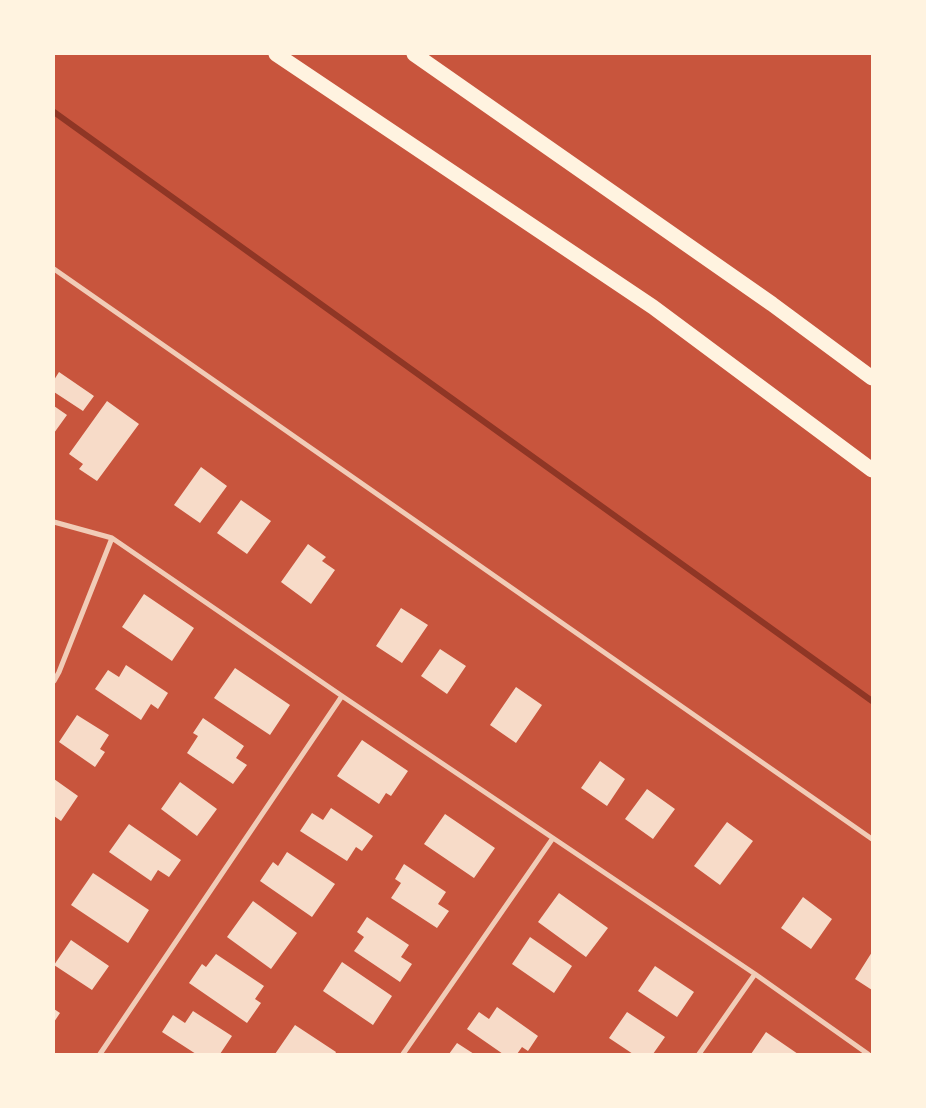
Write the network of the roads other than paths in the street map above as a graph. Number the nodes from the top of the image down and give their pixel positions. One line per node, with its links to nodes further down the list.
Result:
1 (276, 54): 5 (highway)
2 (414, 54): 4 (highway)
3 (54, 269): 11 (street)
4 (872, 378)
5 (872, 470)
6 (54, 522): 7 (street)
7 (112, 538): 8 (street); 9 (street)
8 (54, 680)
9 (342, 696): 10 (street); 13 (street)
10 (553, 838): 12 (street); 14 (street)
11 (872, 839)
12 (754, 974): 15 (street); 16 (street)
13 (100, 1054)
14 (402, 1054)
15 (699, 1054)
16 (868, 1054)

